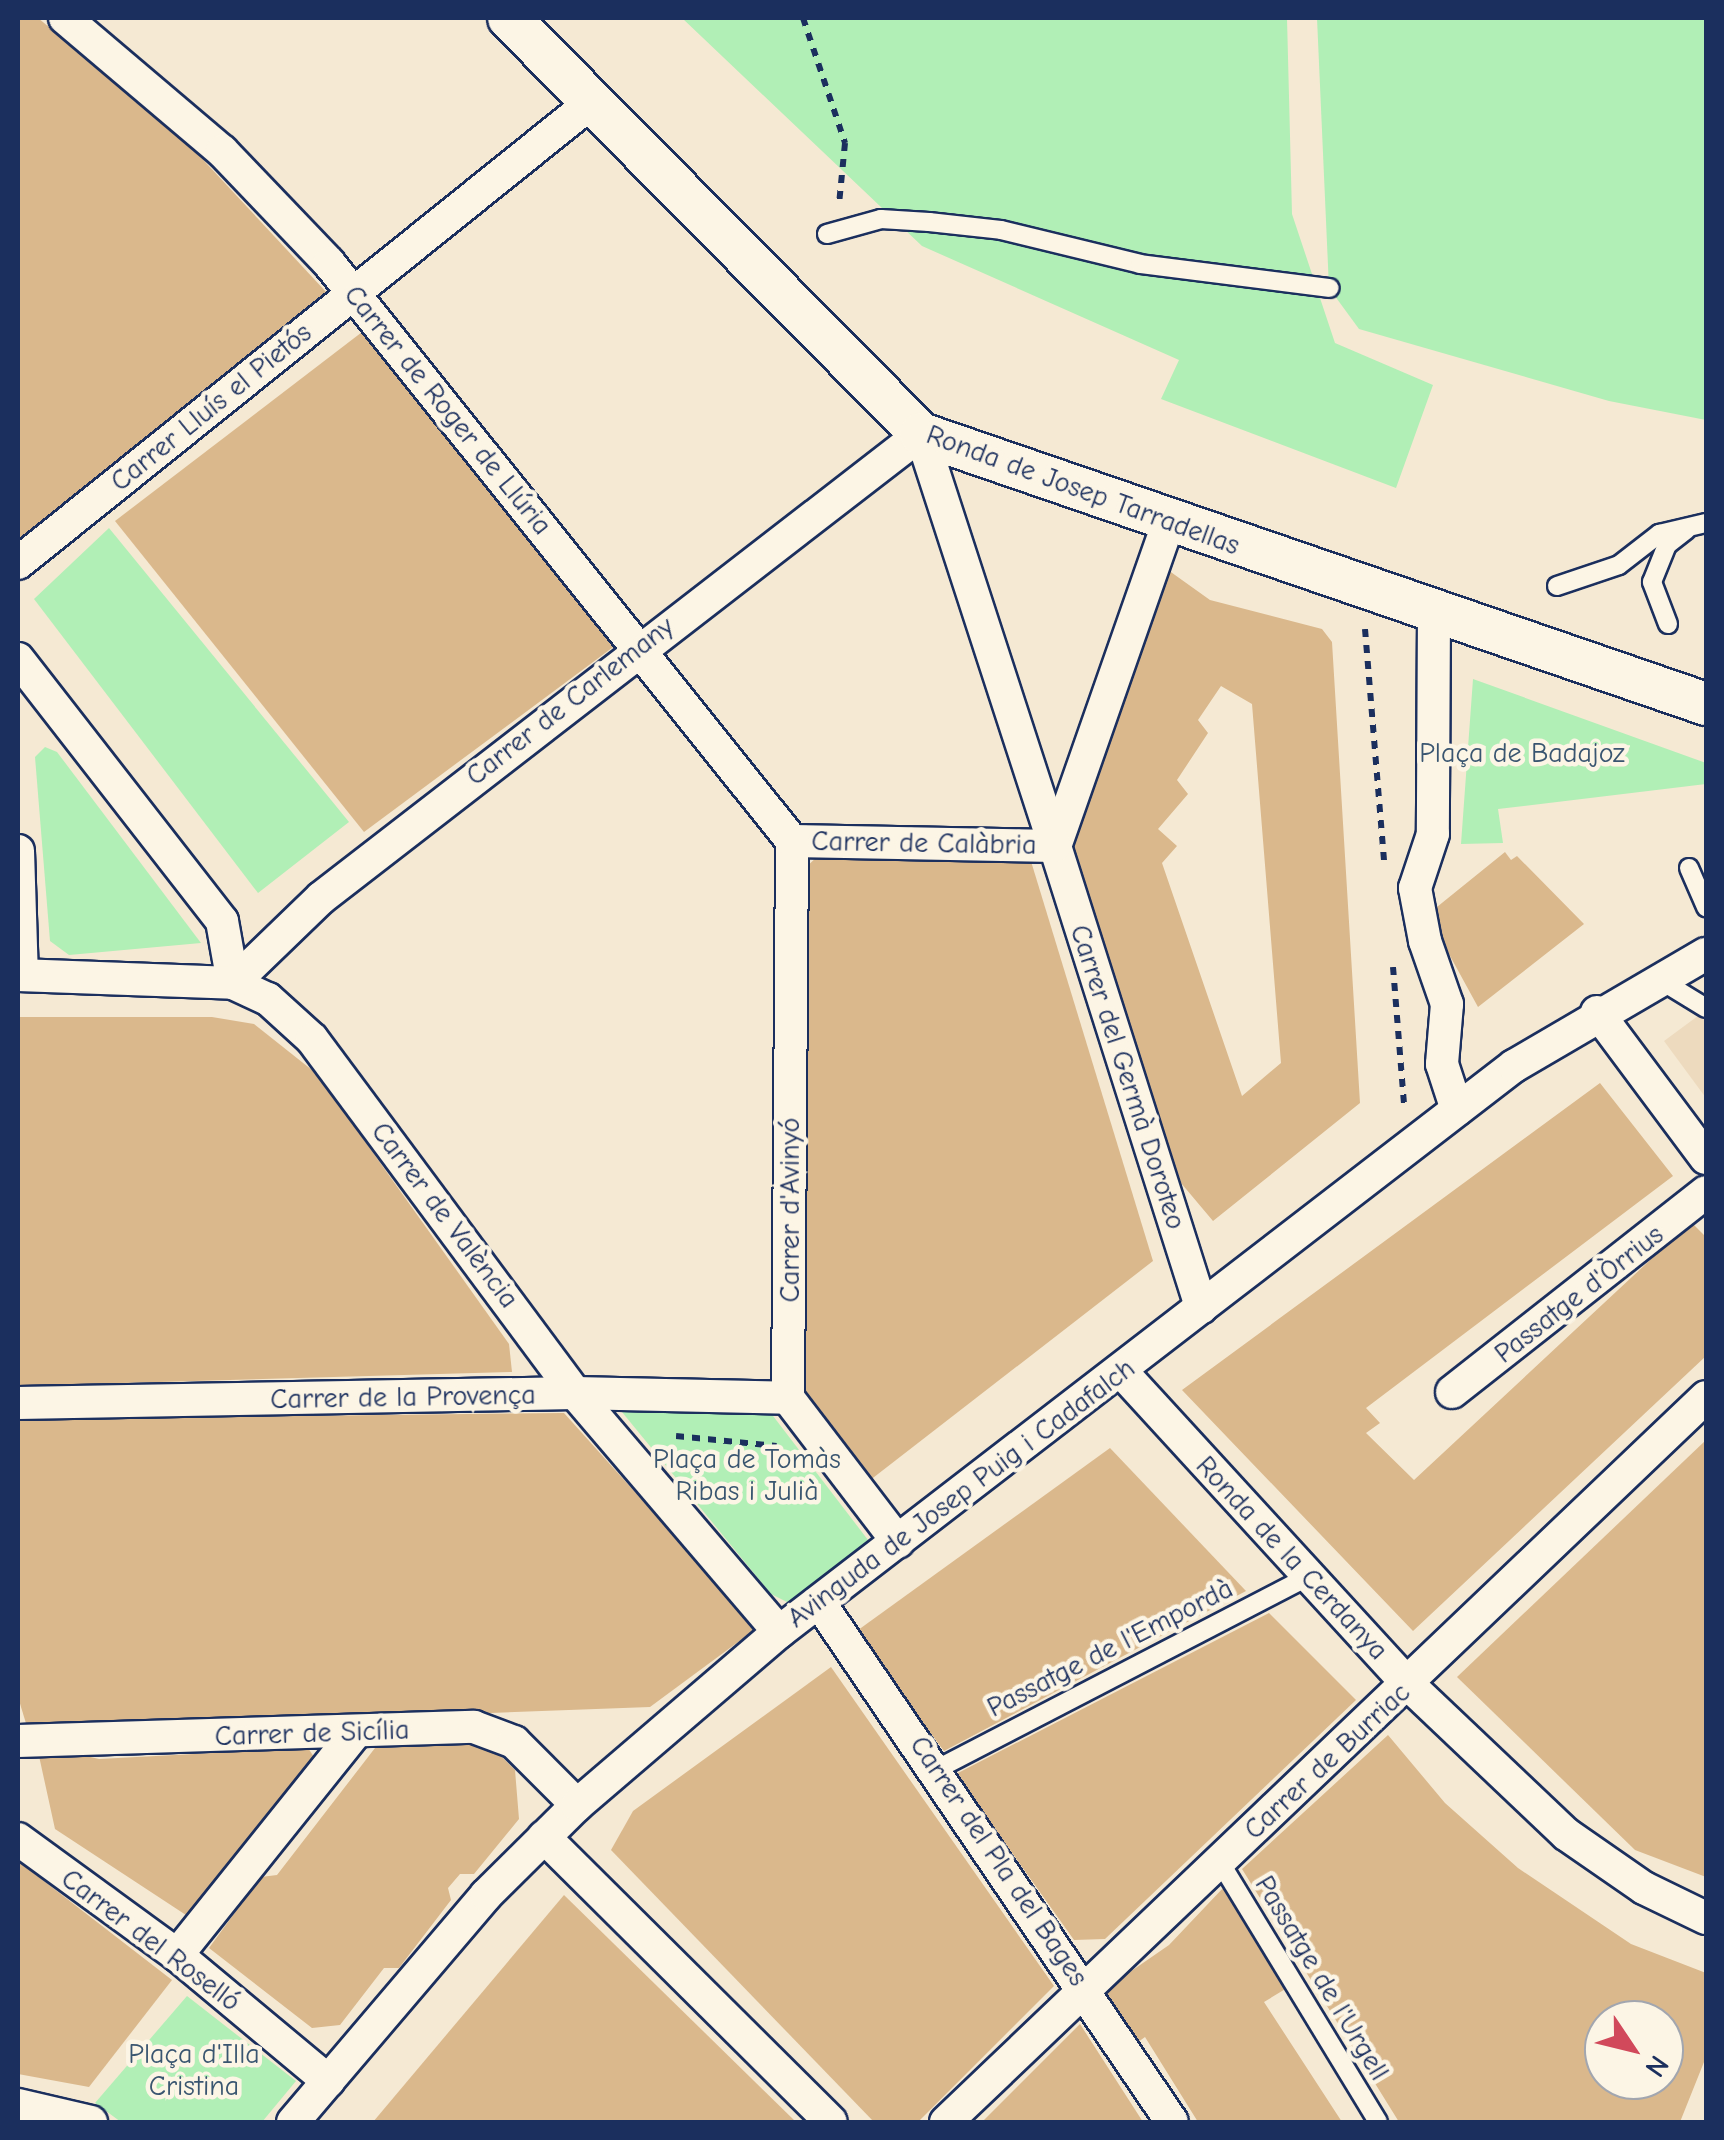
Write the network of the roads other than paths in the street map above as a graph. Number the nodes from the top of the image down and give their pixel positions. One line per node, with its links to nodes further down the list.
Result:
1 (65, 18): 6 (street, Carrer de Roger de Llúria)
2 (508, 18): 3 (street, Ronda de Josep Tarradellas)
3 (593, 101): 6 (street, Carrer Lluís el Pietós); 7 (street, Ronda de Josep Tarradellas)
4 (827, 234): 5 (lane)
5 (1330, 288)
6 (353, 292): 10 (street, Carrer Lluís el Pietós); 14 (street, Carrer de Roger de Llúria)
7 (921, 434): 8 (street, Ronda de Josep Tarradellas); 14 (street, Carrer de Carlemany); 18 (street, Carrer del Germà Doroteo)
8 (1168, 524): 12 (street, Ronda de Josep Tarradellas); 18 (street)
9 (1700, 524): 11 (lane); 13 (lane)
10 (18, 563)
11 (1556, 586)
12 (1434, 612): 16 (street, Ronda de Josep Tarradellas); 28 (street)
13 (1668, 624)
14 (638, 647): 17 (street, Carrer de Roger de Llúria); 25 (street, Carrer de Carlemany)
15 (18, 660): 25 (street)
16 (1699, 699)
17 (792, 841): 18 (street, Carrer de Calàbria); 36 (street, Carrer d'Avinyó)
18 (1055, 846): 31 (street, Carrer del Germà Doroteo)
19 (18, 851): 23 (street)
20 (1689, 868): 21 (lane)
21 (1706, 907)
22 (1706, 954): 24 (street, Avinguda de Josep Puig i Cadafalch)
23 (20, 975): 25 (street, Carrer de València)
24 (1656, 978): 26 (lane); 27 (street, Avinguda de Josep Puig i Cadafalch)
25 (232, 982): 33 (street, Carrer de València)
26 (1706, 1008)
27 (1598, 1012): 28 (street, Avinguda de Josep Puig i Cadafalch); 29 (street)
28 (1457, 1110): 31 (street, Avinguda de Josep Puig i Cadafalch)
29 (1706, 1158)
30 (1706, 1194): 34 (street, Passatge d'Òrrius)
31 (1201, 1308): 32 (street, Avinguda de Josep Puig i Cadafalch)
32 (1121, 1371): 38 (street, Avinguda de Josep Puig i Cadafalch); 39 (street, Ronda de la Cerdanya)
33 (575, 1392): 36 (street, Carrer de la Provença); 37 (street, Carrer de la Provença); 41 (street, Carrer de València)
34 (1452, 1392)
35 (1706, 1397): 42 (street, Carrer de Burriac)
36 (788, 1398): 38 (street)
37 (18, 1402)
38 (898, 1542): 40 (street, Avinguda de Josep Puig i Cadafalch)
39 (1309, 1576): 42 (street, Ronda de la Cerdanya); 45 (lane, Passatge de l'Empordà)
40 (819, 1602): 41 (street, Avinguda de Josep Puig i Cadafalch); 45 (street, Carrer del Pla del Bages)
41 (779, 1632): 46 (street, Avinguda de Josep Puig i Cadafalch)
42 (1408, 1684): 49 (street, Carrer de Burriac); 50 (street, Ronda de la Cerdanya)
43 (354, 1734): 44 (street, Carrer de Sicília); 46 (street, Carrer de Sicília); 51 (street)
44 (18, 1742)
45 (937, 1768): 52 (street, Carrer del Pla del Bages)
46 (577, 1805): 47 (street, Avinguda de Josep Puig i Cadafalch)
47 (544, 1837): 53 (street, Avinguda de Josep Puig i Cadafalch); 57 (street)
48 (18, 1839): 51 (street, Carrer del Roselló)
49 (1220, 1862): 52 (street, Carrer de Burriac); 60 (lane, Passatge de l'Urgell)
50 (1706, 1918)
51 (178, 1955): 53 (street, Carrer del Roselló)
52 (1084, 1984): 58 (street, Carrer de Burriac); 59 (street, Carrer del Pla del Bages)
53 (328, 2081): 56 (street, Avinguda de Josep Puig i Cadafalch)
54 (18, 2105): 55 (street)
55 (90, 2122)
56 (293, 2122)
57 (831, 2122)
58 (946, 2122)
59 (1172, 2122)
60 (1378, 2122)

